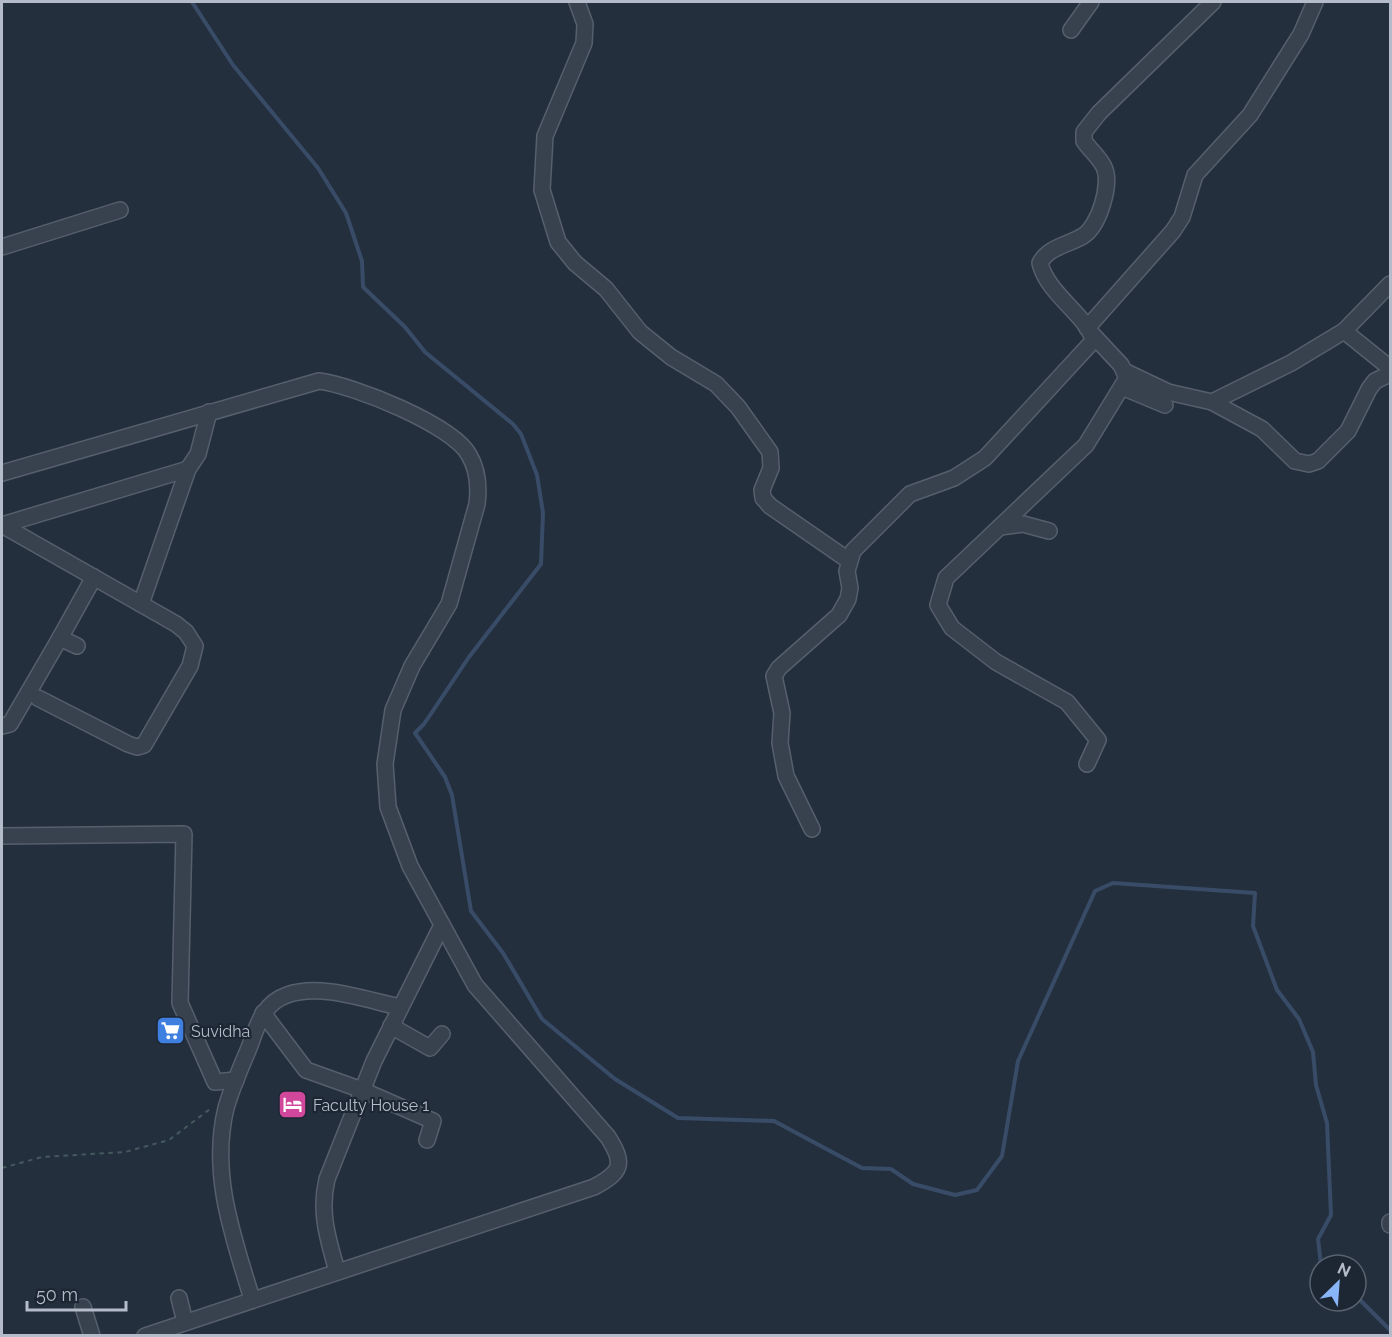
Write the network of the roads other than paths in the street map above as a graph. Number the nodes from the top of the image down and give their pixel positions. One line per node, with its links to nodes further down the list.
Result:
1 (577, 2): 22 (street)
2 (1091, 2): 5 (street)
3 (1213, 2): 9 (street)
4 (1315, 2): 9 (street)
5 (1071, 30)
6 (120, 210): 7 (street)
7 (2, 247)
8 (1390, 284): 10 (street)
9 (1090, 331): 13 (street); 22 (street)
10 (1344, 331): 11 (street); 14 (street)
11 (1390, 369)
12 (1390, 374): 14 (street)
13 (1124, 380): 14 (street); 15 (street); 20 (street)
14 (1212, 402)
15 (1165, 405)
16 (209, 412): 17 (street); 18 (street); 32 (street)
17 (188, 469): 19 (street); 24 (street)
18 (2, 473)
19 (2, 525): 23 (street)
20 (1000, 527): 21 (street); 29 (street)
21 (1049, 531)
22 (848, 560): 30 (street)
23 (94, 577): 24 (street); 25 (street)
24 (141, 604): 27 (street)
25 (60, 639): 26 (street); 28 (street)
26 (77, 646)
27 (38, 698)
28 (2, 726)
29 (1087, 764)
30 (812, 829)
31 (2, 836): 37 (street)
32 (442, 925): 33 (street); 40 (street)
33 (400, 1007): 34 (street); 35 (street)
34 (263, 1013): 37 (street); 38 (street)
35 (391, 1026): 36 (street); 38 (street)
36 (442, 1034)
37 (234, 1087): 42 (street)
38 (363, 1090): 39 (street); 40 (street)
39 (427, 1140)
40 (337, 1271): 42 (street)
41 (179, 1298): 44 (street)
42 (252, 1299): 44 (street)
43 (83, 1307): 45 (street)
44 (185, 1322): 46 (street)
45 (92, 1335)
46 (145, 1335)

